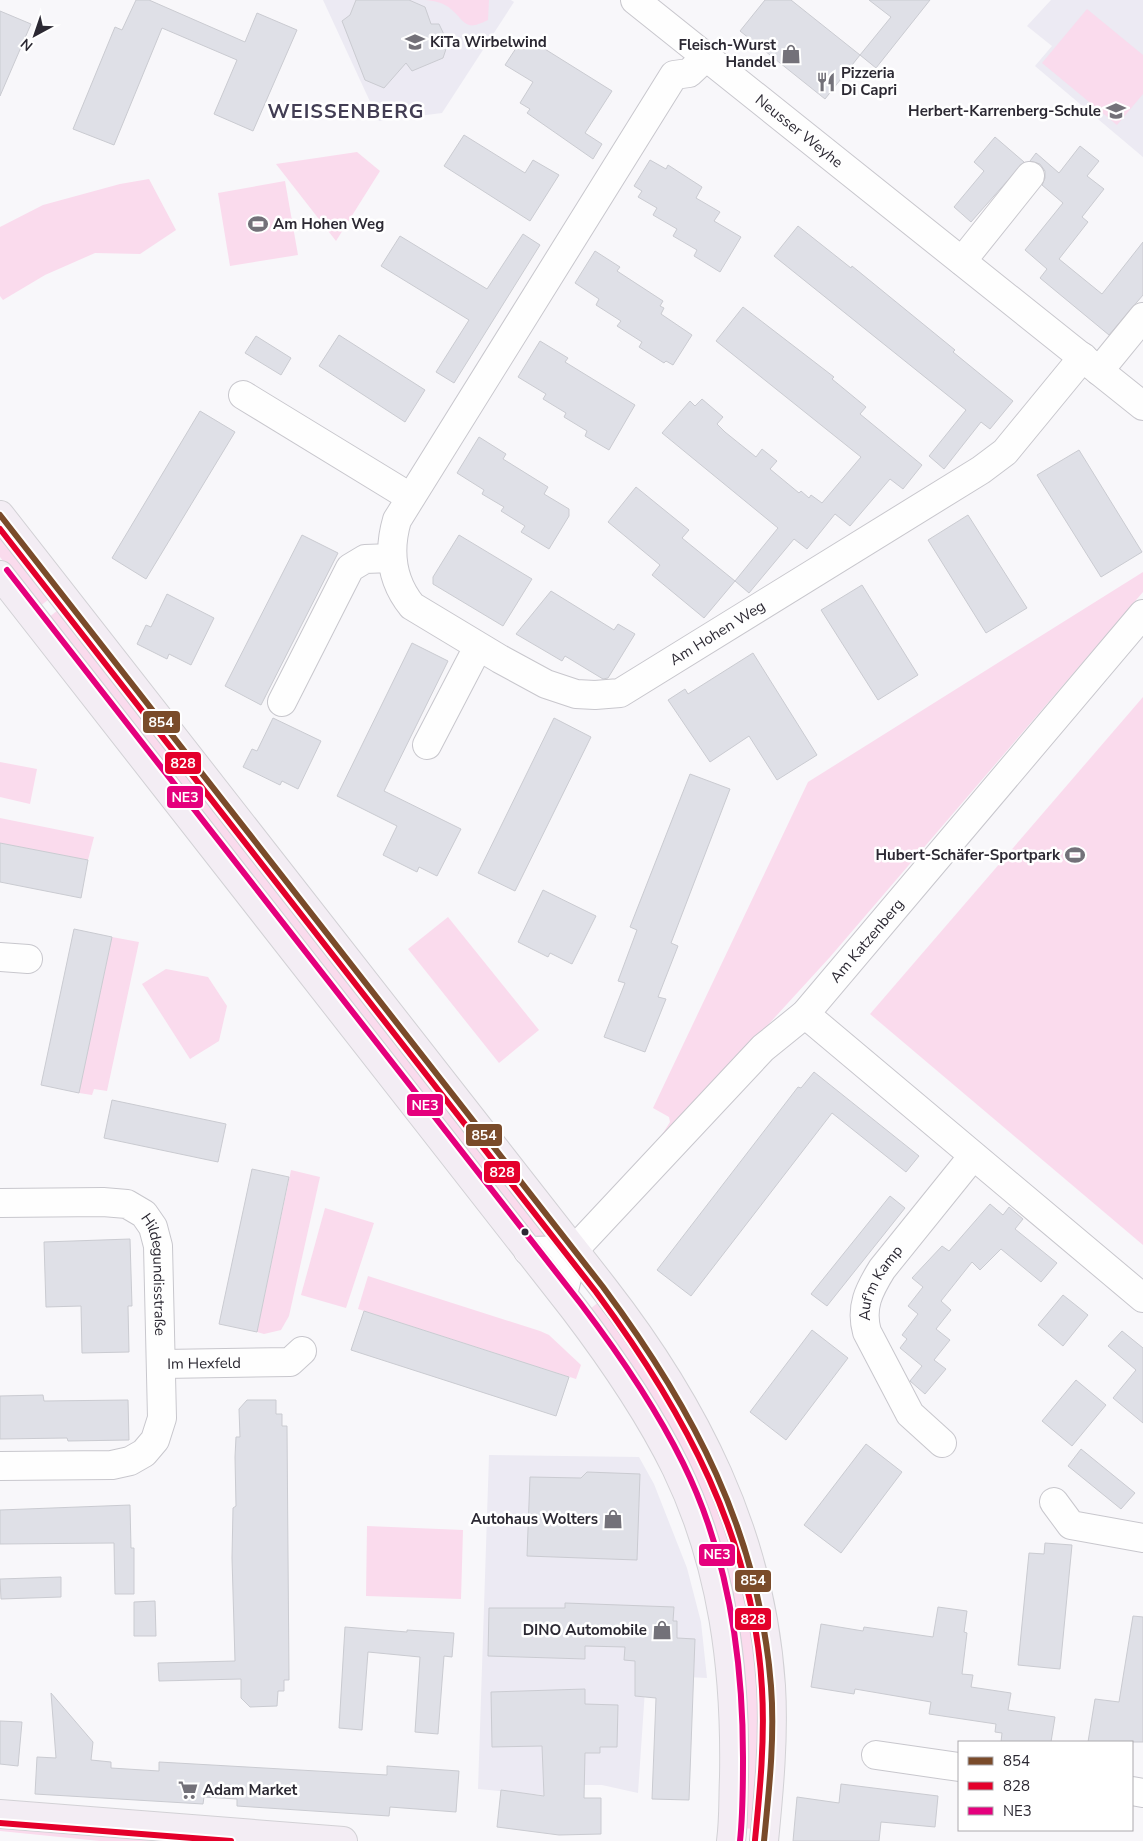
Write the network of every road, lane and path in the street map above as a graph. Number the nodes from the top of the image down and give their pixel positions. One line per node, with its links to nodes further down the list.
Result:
1 (635, 0): 2 (street, Neusser Weyhe)
2 (680, 36): 3 (street, Neusser Weyhe); 4 (street)
3 (706, 57): 4 (street); 6 (street, Neusser Weyhe)
4 (674, 75): 11 (street, Am Hohen Weg)
5 (1030, 176): 6 (street)
6 (962, 261): 8 (street, Neusser Weyhe)
7 (1143, 317): 8 (street)
8 (1091, 364): 10 (street, Neusser Weyhe); 16 (street, Am Hohen Weg)
9 (243, 395): 11 (street)
10 (1143, 406)
11 (410, 497): 13 (street, Am Hohen Weg)
12 (0, 514): 24 (main road)
13 (392, 558): 16 (street, Am Hohen Weg); 17 (street)
14 (0, 575): 25 (main road)
15 (1143, 614): 21 (street, Am Katzenberg)
16 (478, 646): 18 (street)
17 (282, 702)
18 (427, 745)
19 (0, 957): 20 (street)
20 (28, 959)
21 (806, 1014): 22 (street); 24 (street, Am Katzenberg)
22 (973, 1156): 27 (street); 30 (street, Auf'm Kamp)
23 (0, 1203): 29 (street, Hildegundisstraße)
24 (574, 1250): 25 (street); 26 (street, Am Katzenberg); 39 (main road)
25 (528, 1251): 26 (main road)
26 (563, 1294): 38 (main road)
27 (1143, 1298)
28 (302, 1351): 29 (street, Im Hexfeld)
29 (162, 1364): 31 (street, Im Hexfeld)
30 (942, 1443)
31 (0, 1466)
32 (1054, 1502): 33 (street)
33 (1143, 1538)
34 (876, 1755): 35 (street)
35 (958, 1767)
36 (0, 1814): 37 (main road)
37 (343, 1841)
38 (732, 1841)
39 (764, 1841)

